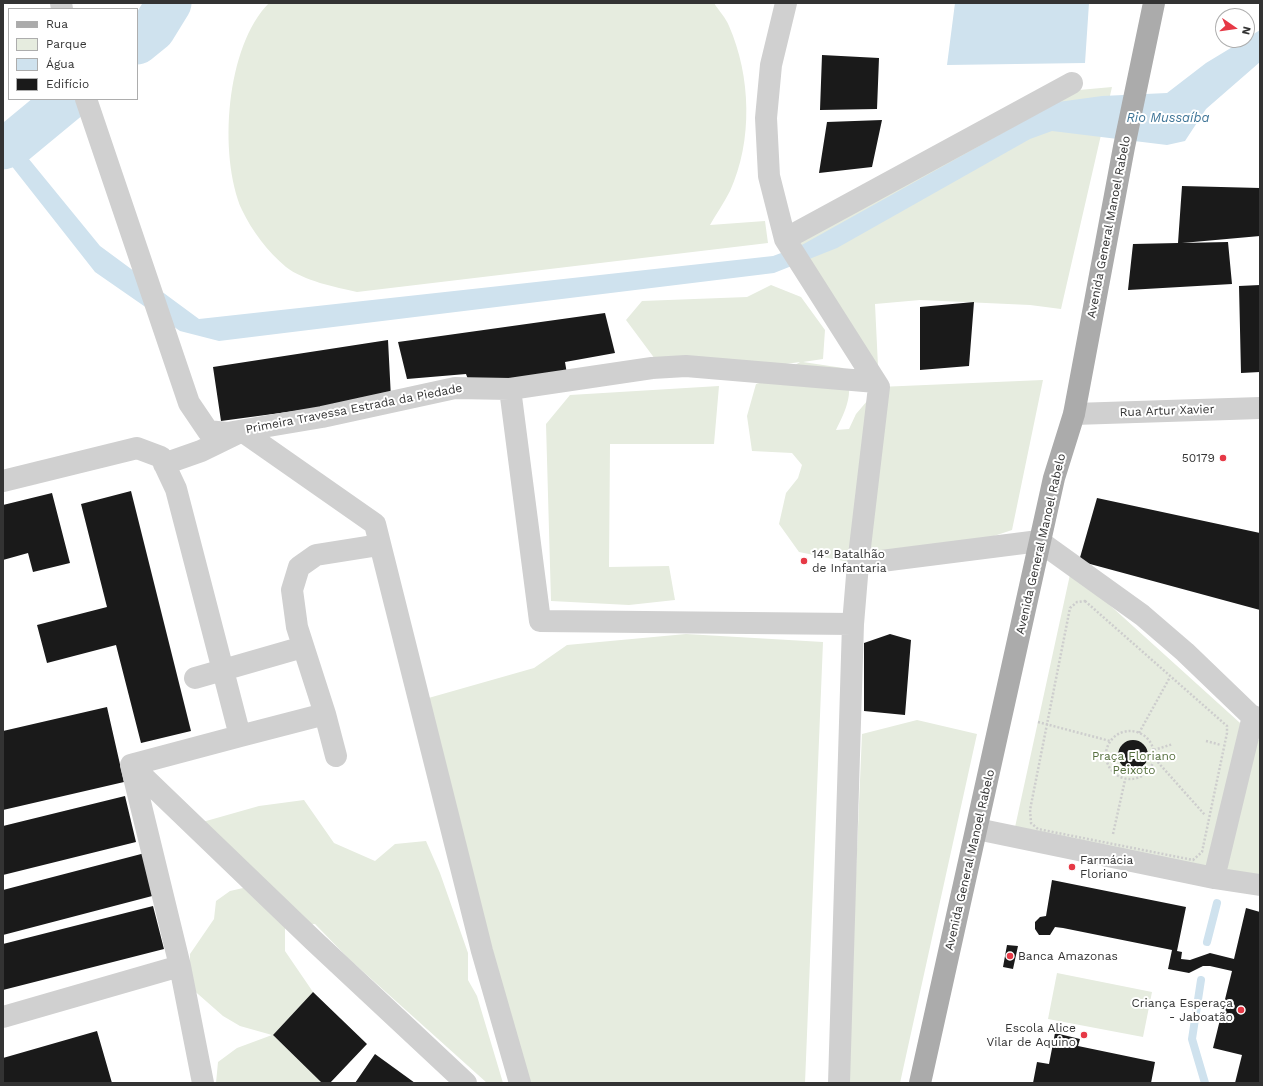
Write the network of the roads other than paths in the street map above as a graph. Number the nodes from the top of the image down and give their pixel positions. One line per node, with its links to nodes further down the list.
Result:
1 (785, 3): 5 (street)
2 (1154, 3): 9 (main road, Avenida General Manoel Rabelo)
3 (1072, 83): 5 (street)
4 (86, 100): 10 (street, Primeira Travessa Estrada da Piedade)
5 (786, 238): 6 (street)
6 (876, 382): 7 (street, Primeira Travessa Estrada da Piedade); 15 (street)
7 (510, 389): 10 (street, Primeira Travessa Estrada da Piedade); 16 (street)
8 (1260, 408): 9 (street, Rua Artur Xavier)
9 (1074, 414): 13 (main road, Avenida General Manoel Rabelo)
10 (242, 431): 11 (street); 14 (street)
11 (164, 464): 12 (street); 18 (street)
12 (3, 481)
13 (1040, 541): 15 (street); 21 (street); 25 (main road, Avenida General Manoel Rabelo)
14 (379, 545): 17 (street); 32 (street)
15 (858, 564): 16 (street)
16 (853, 624): 33 (street)
17 (303, 647): 18 (street); 20 (street)
18 (223, 670): 19 (street); 22 (street)
19 (195, 678)
20 (325, 714): 22 (street); 23 (street)
21 (1256, 720): 26 (street)
22 (240, 736): 24 (street)
23 (336, 756)
24 (131, 765): 28 (street); 31 (street)
25 (977, 829): 26 (street); 34 (main road, Avenida General Manoel Rabelo)
26 (1214, 878): 27 (street)
27 (1260, 885)
28 (180, 966): 29 (street); 30 (street)
29 (3, 1017)
30 (203, 1083)
31 (466, 1083)
32 (520, 1083)
33 (839, 1083)
34 (920, 1083)

